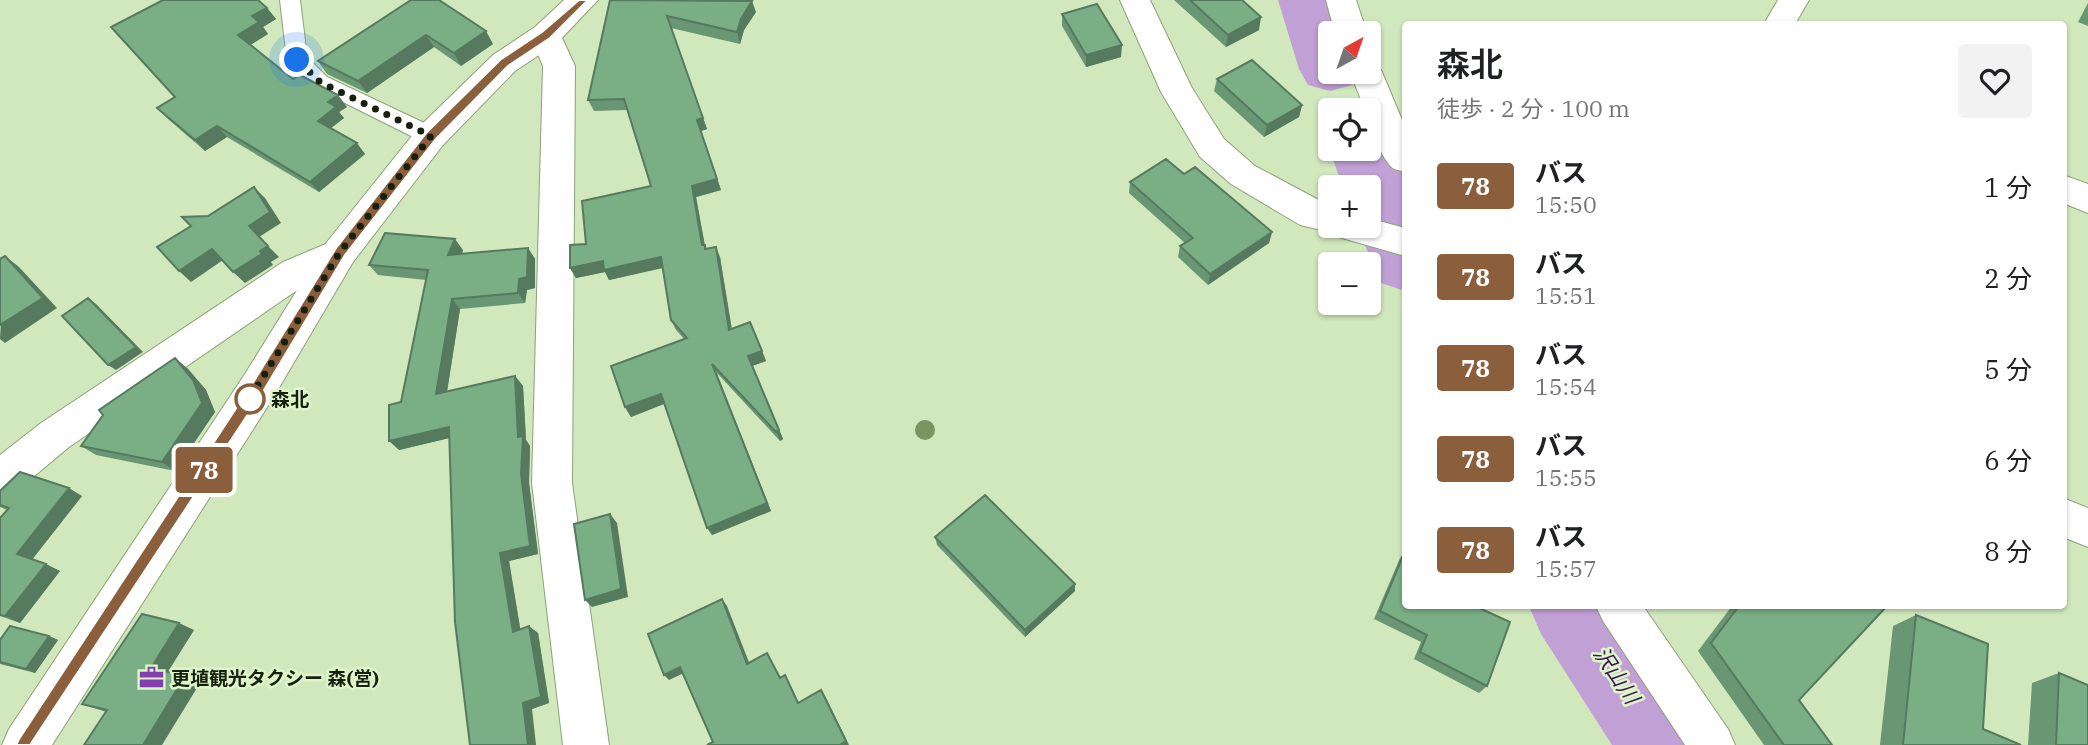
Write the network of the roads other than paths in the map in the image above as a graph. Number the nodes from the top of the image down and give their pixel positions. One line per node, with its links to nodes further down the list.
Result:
1 (290, 0): 10 (lane)
2 (583, 0): 8 (street)
3 (1135, 0): 14 (street)
4 (1341, 0): 6 (street)
5 (1794, 0): 7 (street)
6 (1348, 21)
7 (1781, 21)
8 (546, 35): 10 (street); 23 (street)
9 (1371, 84): 11 (street)
10 (431, 136): 17 (street)
11 (1402, 155)
12 (2067, 190): 13 (street)
13 (2088, 199)
14 (1318, 217)
15 (1381, 235): 16 (street)
16 (1402, 241)
17 (340, 252): 18 (street); 22 (street)
18 (0, 480)
19 (2067, 519): 20 (street)
20 (2088, 528)
21 (1620, 609): 24 (street)
22 (24, 745)
23 (586, 745)
24 (1712, 745)

